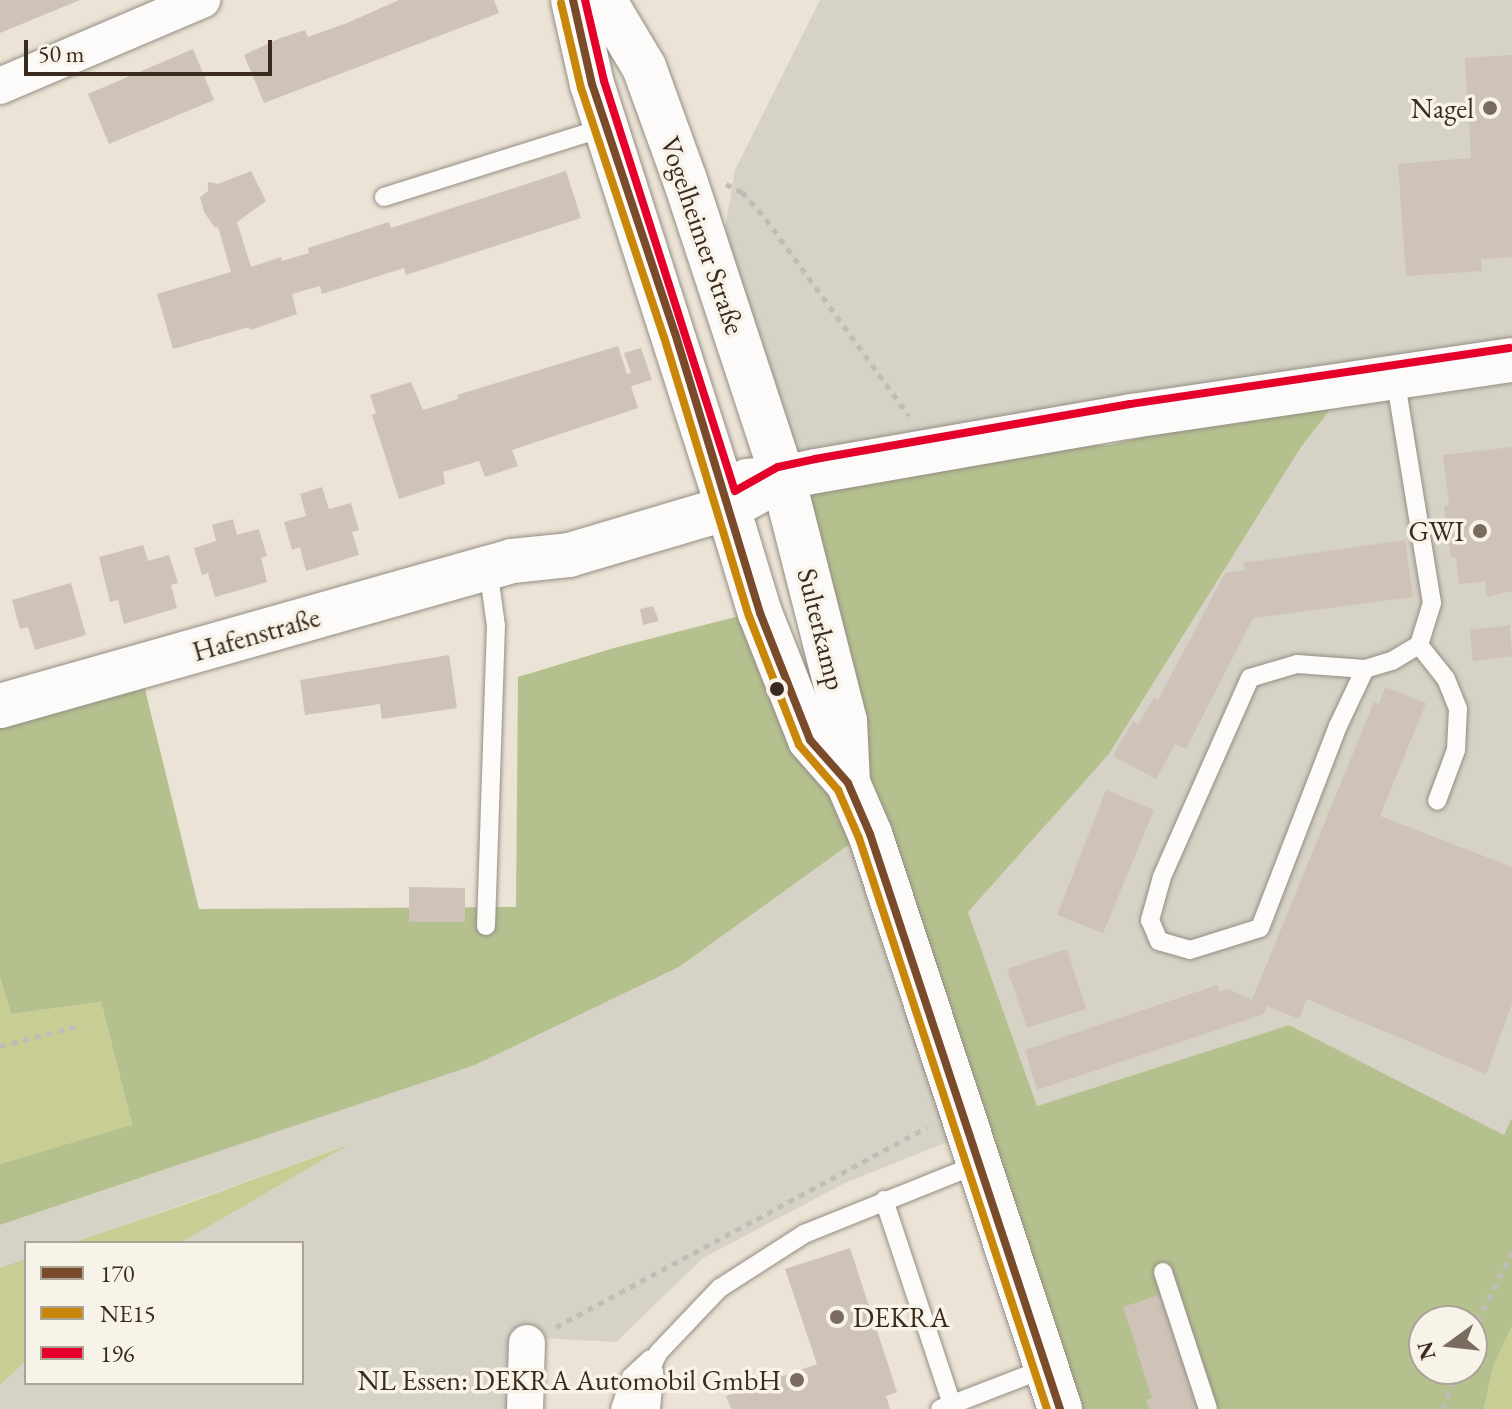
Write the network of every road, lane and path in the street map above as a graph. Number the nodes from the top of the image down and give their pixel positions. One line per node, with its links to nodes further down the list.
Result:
1 (202, 0): 4 (street)
2 (573, 0): 5 (street, Vogelheimer Straße)
3 (604, 0): 6 (street, Vogelheimer Straße)
4 (0, 86)
5 (606, 127): 7 (lane); 12 (street, Vogelheimer Straße)
6 (685, 180): 10 (path); 11 (street, Vogelheimer Straße)
7 (384, 197)
8 (1512, 360): 9 (street, Hafenstraße)
9 (1395, 376): 10 (street, Hafenstraße); 14 (lane)
10 (933, 450): 11 (street, Hafenstraße)
11 (783, 478): 12 (street, Hafenstraße); 17 (street, Sulterkamp)
12 (724, 496): 13 (street, Hafenstraße); 17 (street, Sulterkamp)
13 (500, 565): 16 (street, Hafenstraße); 19 (lane)
14 (1419, 645): 15 (lane); 18 (lane)
15 (1365, 669): 15 (lane)
16 (0, 706)
17 (848, 783): 22 (street, Sulterkamp)
18 (1437, 801)
19 (486, 926)
20 (82, 1025): 21 (path)
21 (0, 1046)
22 (962, 1113): 23 (street, Sulterkamp); 28 (path)
23 (978, 1164): 24 (lane); 30 (street, Sulterkamp)
24 (884, 1200): 29 (lane); 32 (lane)
25 (1512, 1253): 27 (path)
26 (1163, 1272): 38 (lane)
27 (1486, 1305)
28 (527, 1343): 33 (street)
29 (658, 1353): 34 (lane); 35 (lane); 36 (lane)
30 (1046, 1368): 32 (lane); 37 (street, Sulterkamp)
31 (1451, 1385): 39 (path)
32 (946, 1407)
33 (525, 1409)
34 (620, 1409)
35 (633, 1409)
36 (651, 1409)
37 (1060, 1409)
38 (1208, 1409)
39 (1443, 1409)

